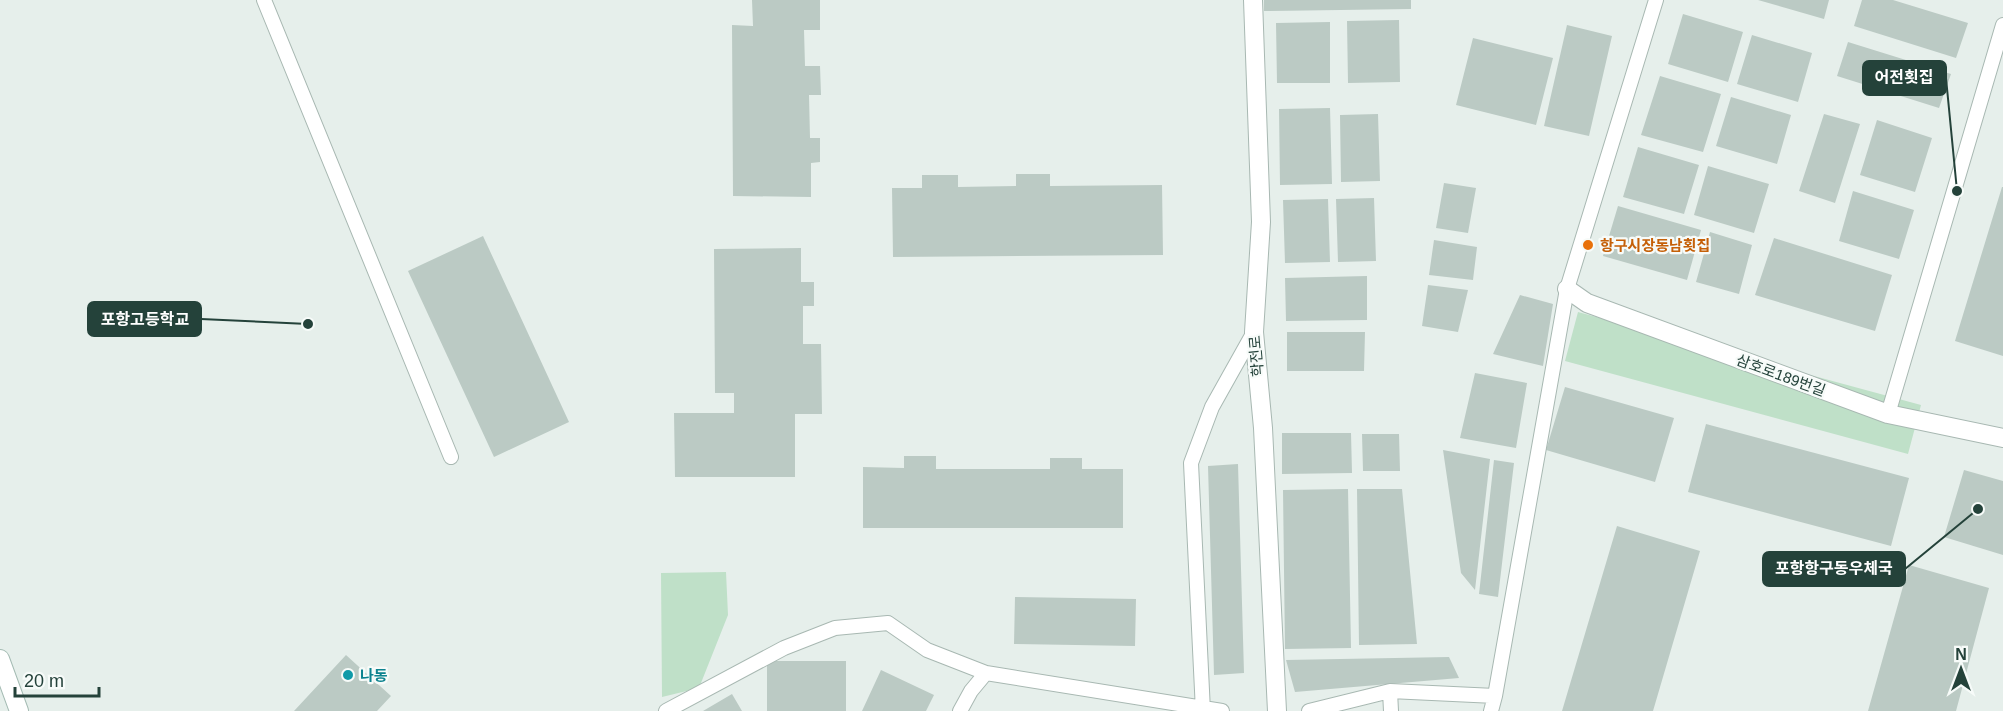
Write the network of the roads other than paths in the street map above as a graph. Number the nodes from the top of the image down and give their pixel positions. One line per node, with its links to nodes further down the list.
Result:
1 (264, 0): 9 (lane)
2 (1252, 0): 6 (street, 학전로)
3 (1656, 0): 5 (lane)
4 (2003, 25): 7 (lane)
5 (1567, 289): 7 (street, 삼호로189번길); 13 (lane)
6 (1254, 332): 14 (lane); 19 (street, 학전로)
7 (1888, 414): 8 (street, 삼호로189번길)
8 (2003, 438)
9 (450, 457)
10 (0, 659): 15 (street)
11 (986, 672): 14 (lane); 16 (lane); 17 (lane)
12 (1390, 691): 13 (lane); 20 (lane); 21 (lane)
13 (1495, 696): 22 (lane)
14 (1203, 710): 18 (lane)
15 (20, 711)
16 (666, 711)
17 (960, 711)
18 (1222, 711)
19 (1277, 711)
20 (1309, 711)
21 (1391, 711)
22 (1491, 711)

